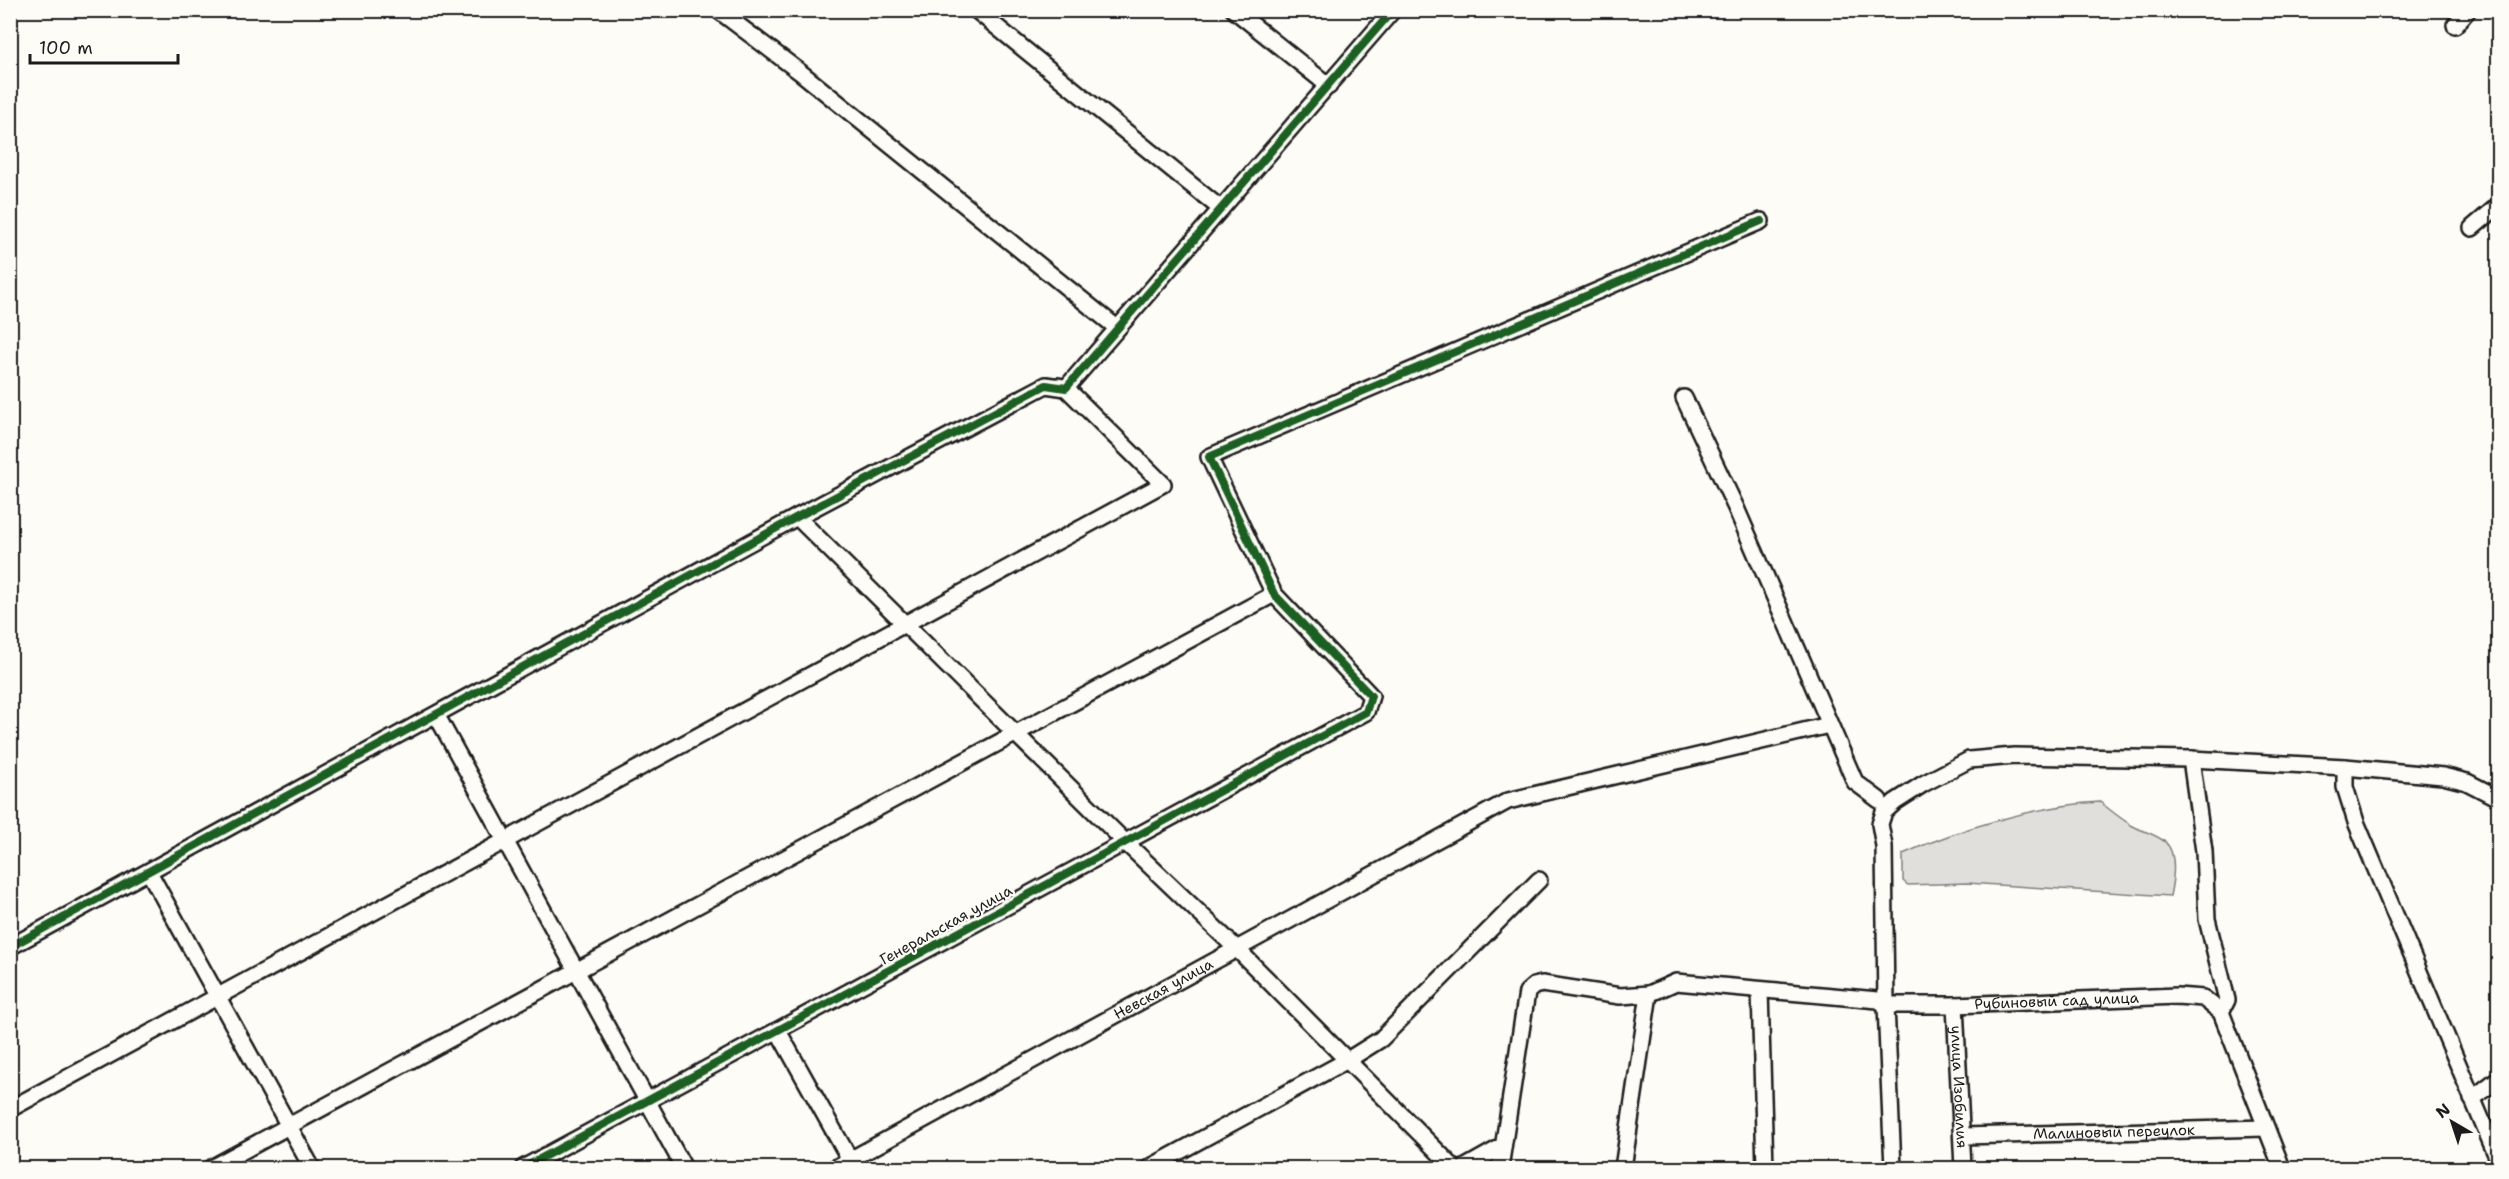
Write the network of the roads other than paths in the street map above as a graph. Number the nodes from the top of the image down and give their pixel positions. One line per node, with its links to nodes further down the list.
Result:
1 (718, 10): 12 (street)
2 (976, 10): 9 (street)
3 (1234, 10): 7 (street)
4 (1393, 10): 7 (street)
5 (2468, 10): 6 (street)
6 (2455, 25)
7 (1329, 86): 9 (street)
8 (2499, 206): 11 (street)
9 (1221, 209): 12 (street)
10 (1761, 221): 16 (street)
11 (2472, 228)
12 (1117, 328): 13 (street)
13 (1066, 388): 15 (street); 17 (street)
14 (1684, 398): 19 (street)
15 (797, 517): 17 (street); 18 (street)
16 (1274, 594): 20 (street); 26 (street, Генеральская улица)
17 (906, 624): 20 (street); 25 (street)
18 (437, 716): 25 (street); 27 (street)
19 (1828, 725): 24 (street); 30 (street, Невская улица)
20 (1015, 732): 26 (street); 31 (street)
21 (2191, 759): 22 (street); 35 (street); 37 (street)
22 (2345, 766): 23 (street); 41 (street)
23 (2499, 798)
24 (1879, 800)
25 (504, 841): 31 (street); 34 (street)
26 (1125, 843): 30 (street); 38 (street, Генеральская улица)
27 (149, 872): 29 (street); 34 (street)
28 (1539, 880): 39 (street)
29 (10, 947)
30 (1239, 951): 39 (street); 49 (street, Невская улица)
31 (575, 971): 42 (street); 44 (street)
32 (1760, 990): 33 (street, Рубиновый сад улица); 35 (street, Рубиновый сад улица); 60 (street)
33 (1649, 994): 47 (street, Рубиновый сад улица); 59 (street)
34 (219, 997): 43 (street); 44 (street)
35 (1886, 1005): 36 (street, Рубиновый сад улица); 61 (street)
36 (1955, 1005): 37 (street, Рубиновый сад улица); 46 (street, улица Изобилия)
37 (2221, 1012): 45 (street)
38 (778, 1031): 42 (street, Генеральская улица); 49 (street)
39 (1346, 1061): 55 (street); 56 (street)
40 (2499, 1079): 41 (street)
41 (2472, 1099): 48 (street)
42 (648, 1101): 52 (street, Генеральская улица); 53 (street)
43 (10, 1109)
44 (290, 1126): 50 (street); 51 (street)
45 (2266, 1128): 46 (street, Малиновый переулок); 63 (street)
46 (1962, 1136): 62 (street, улица Изобилия)
47 (1503, 1146): 57 (street); 58 (street)
48 (2499, 1159)
49 (853, 1164): 54 (street, Невская улица)
50 (211, 1168)
51 (312, 1168)
52 (523, 1168)
53 (684, 1168)
54 (835, 1168)
55 (1149, 1168)
56 (1454, 1168)
57 (1464, 1168)
58 (1500, 1168)
59 (1623, 1168)
60 (1765, 1168)
61 (1893, 1168)
62 (1963, 1168)
63 (2282, 1168)

